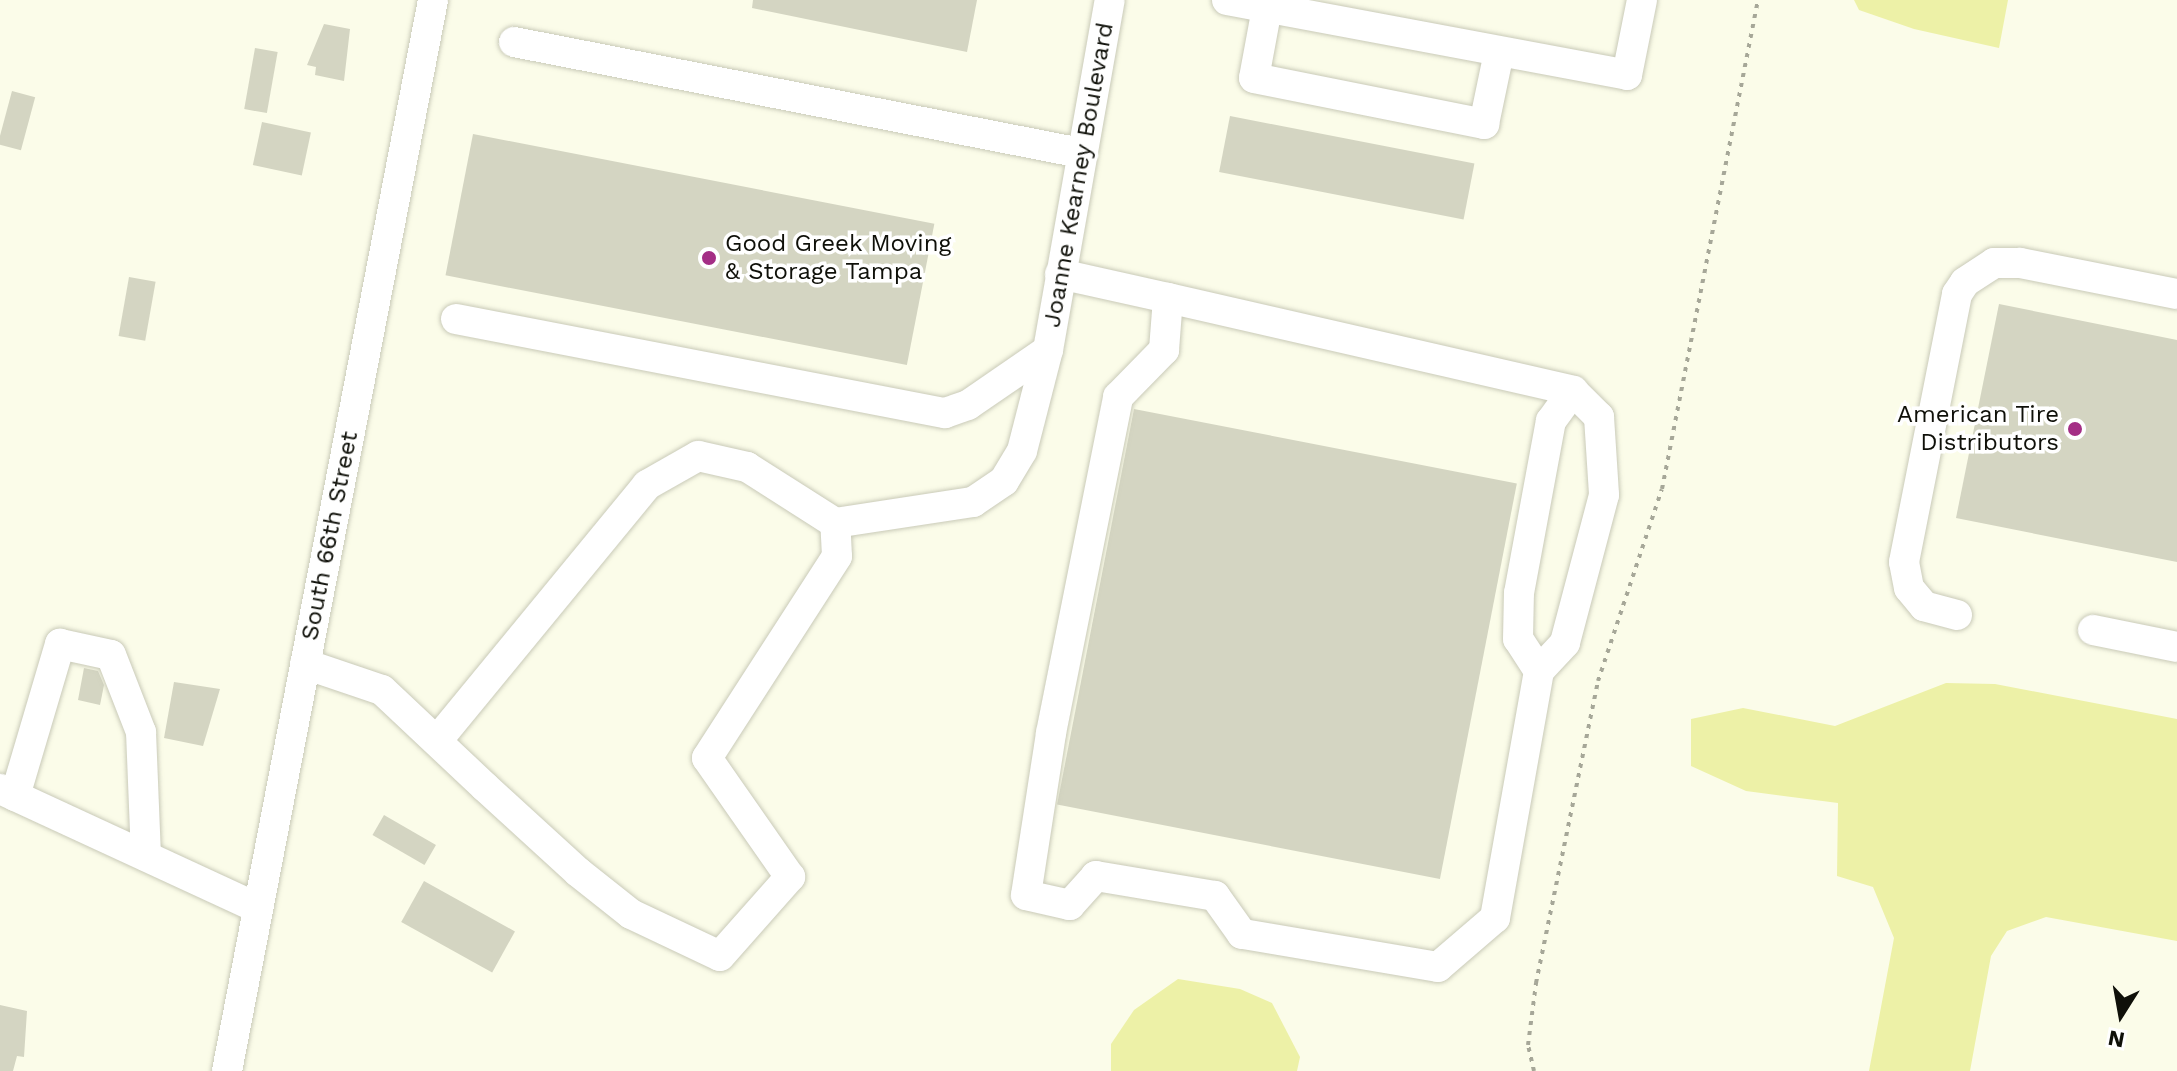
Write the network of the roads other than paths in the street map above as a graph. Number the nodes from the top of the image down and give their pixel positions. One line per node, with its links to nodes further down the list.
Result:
1 (433, 0): 19 (street, South 66th Street)
2 (1110, 0): 8 (street, Joanne Kearney Boulevard)
3 (1642, 0): 7 (street)
4 (1232, 1): 5 (street)
5 (1267, 8): 7 (street); 7 (street)
6 (514, 42): 8 (street)
7 (1499, 52)
8 (1081, 153): 9 (street, Joanne Kearney Boulevard)
9 (1060, 274): 11 (street); 13 (street, Joanne Kearney Boulevard)
10 (2177, 294): 16 (street)
11 (1168, 298): 14 (street); 20 (street)
12 (456, 319): 13 (street)
13 (1048, 350): 15 (street, Joanne Kearney Boulevard)
14 (1573, 391): 20 (street); 20 (street)
15 (835, 523): 21 (street); 21 (street)
16 (1957, 615)
17 (2093, 630): 18 (street)
18 (2177, 647)
19 (305, 664): 21 (street); 24 (street, South 66th Street)
20 (1539, 671)
21 (437, 741)
22 (7, 793): 23 (street); 23 (street)
23 (146, 856): 24 (street)
24 (258, 908): 25 (street, South 66th Street)
25 (227, 1071)

